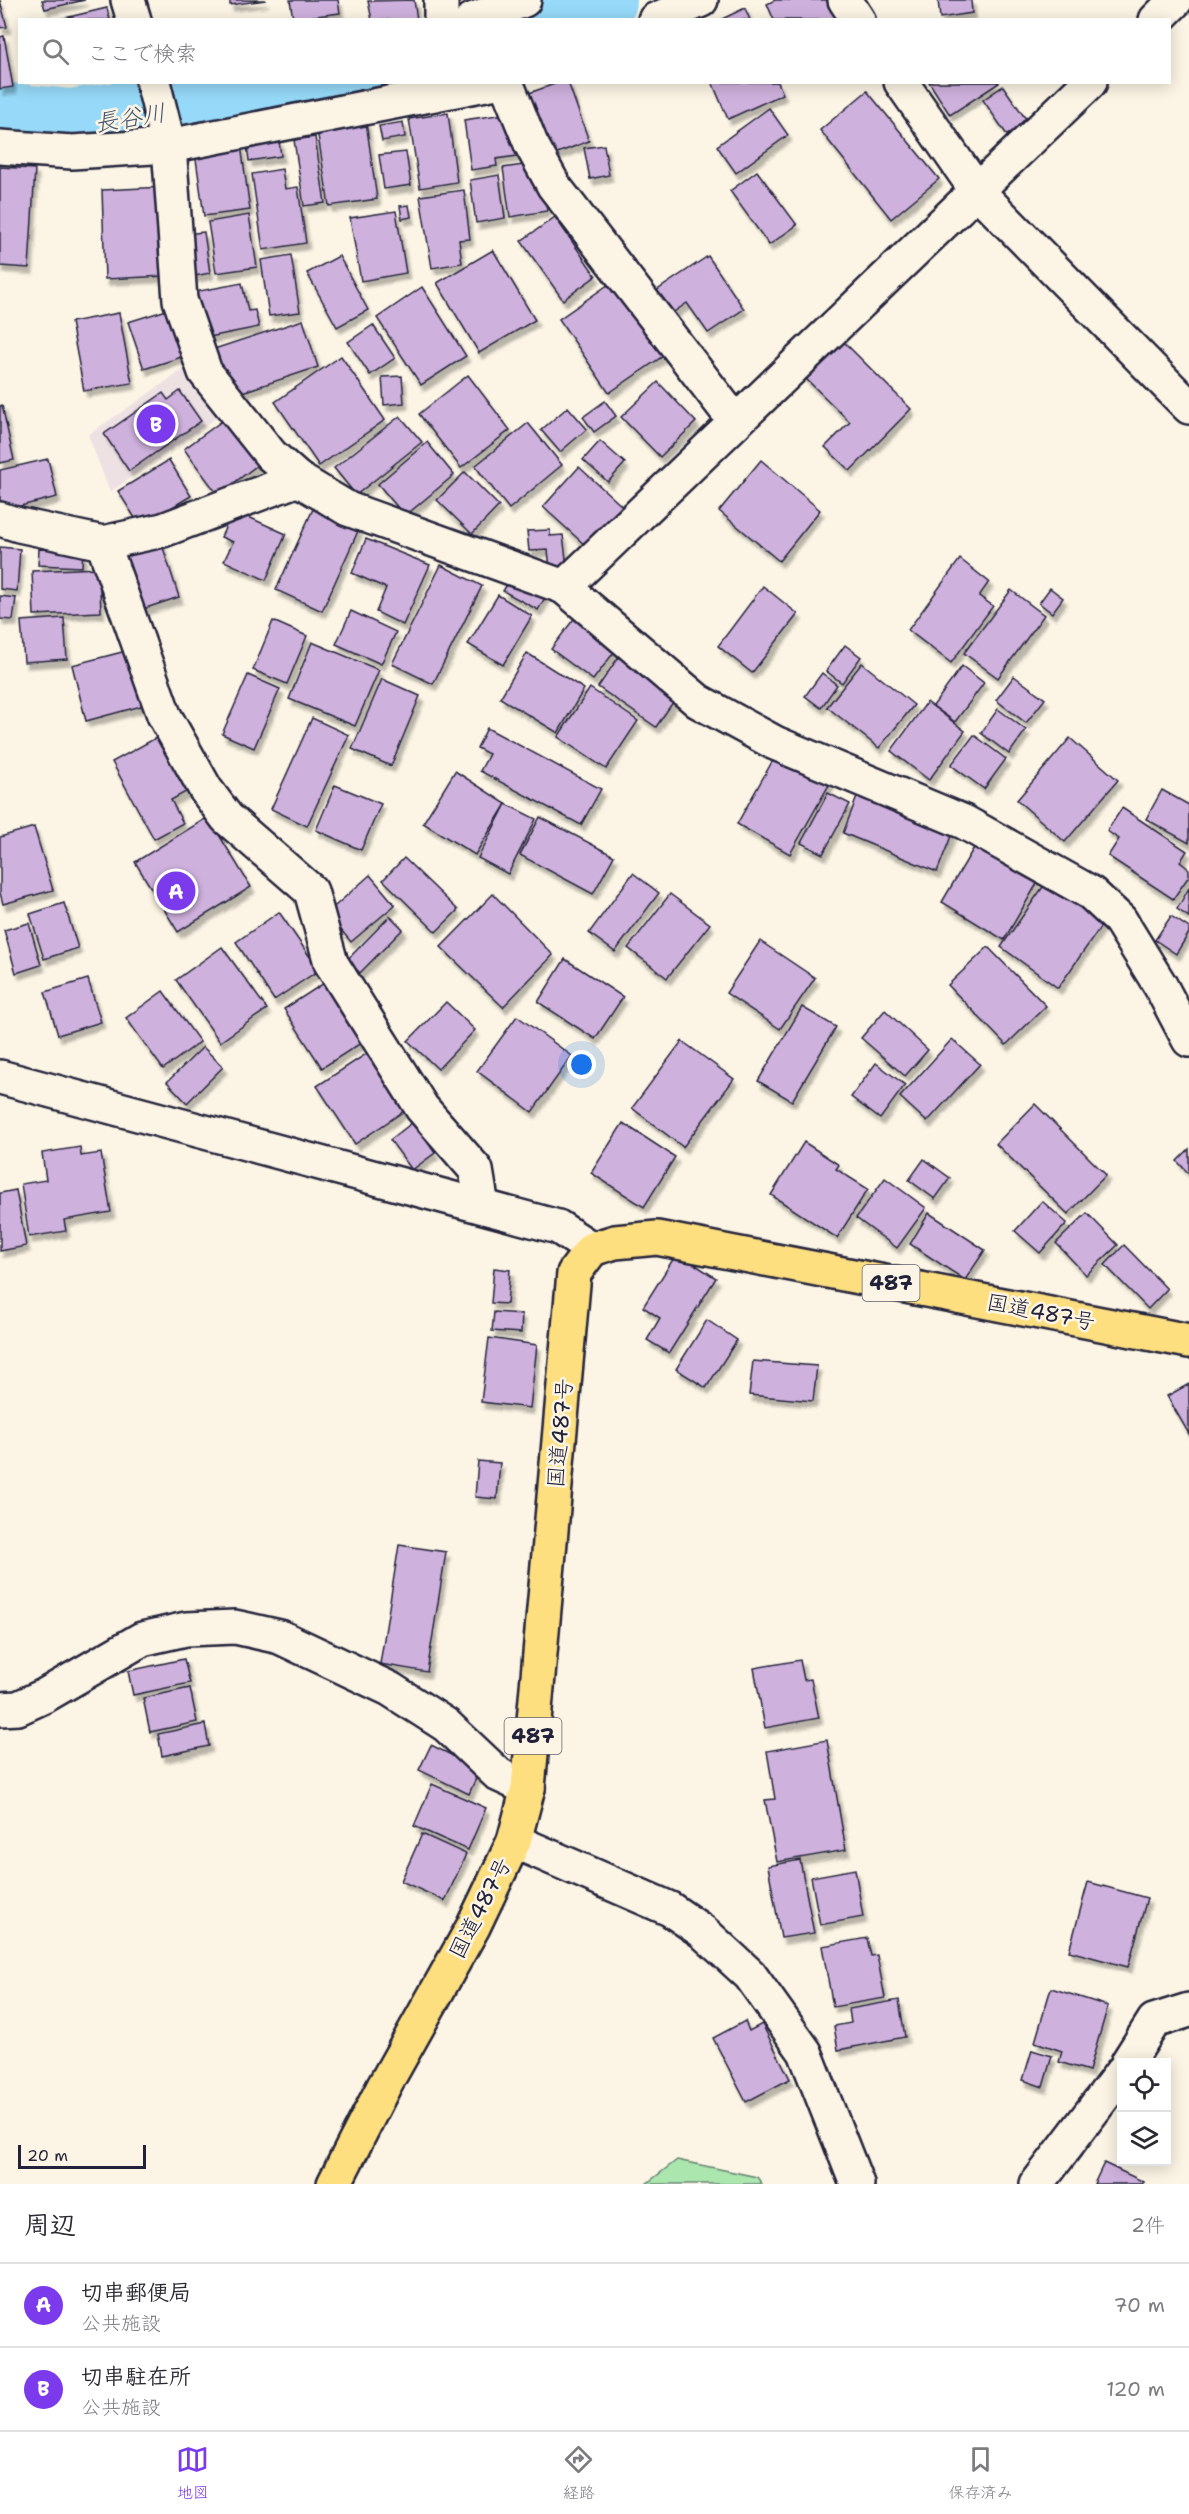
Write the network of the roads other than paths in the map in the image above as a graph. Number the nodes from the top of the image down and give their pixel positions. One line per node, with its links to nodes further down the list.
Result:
1 (128, 0): 7 (street)
2 (441, 0): 8 (street)
3 (524, 0): 9 (street)
4 (701, 0): 10 (street)
5 (845, 0): 11 (street)
6 (1176, 0): 12 (street)
7 (133, 18)
8 (441, 18)
9 (477, 18)
10 (660, 18)
11 (857, 18)
12 (1158, 18)
13 (484, 84): 18 (street)
14 (507, 84): 22 (street)
15 (902, 84): 20 (street)
16 (1088, 84): 20 (street)
17 (154, 88): 18 (street)
18 (166, 138): 19 (street); 23 (street)
19 (0, 147)
20 (977, 191): 21 (street); 22 (street)
21 (1189, 407)
22 (735, 421): 26 (street)
23 (298, 479): 25 (street); 26 (street)
24 (0, 519): 25 (street)
25 (103, 543): 29 (street)
26 (564, 587): 27 (street)
27 (1189, 1040)
28 (0, 1077): 29 (street)
29 (482, 1206): 30 (street)
30 (592, 1249): 31 (highway, 国道487号 / 487); 33 (highway, 国道487号 / 487)
31 (1189, 1341)
32 (0, 1709): 33 (street)
33 (528, 1788): 34 (highway, 国道487号 / 487)
34 (514, 1841): 38 (highway, 国道487号 / 487); 39 (street)
35 (1189, 2010): 36 (street)
36 (1130, 2058)
37 (1117, 2079): 40 (street)
38 (334, 2184)
39 (857, 2184)
40 (1037, 2184)

